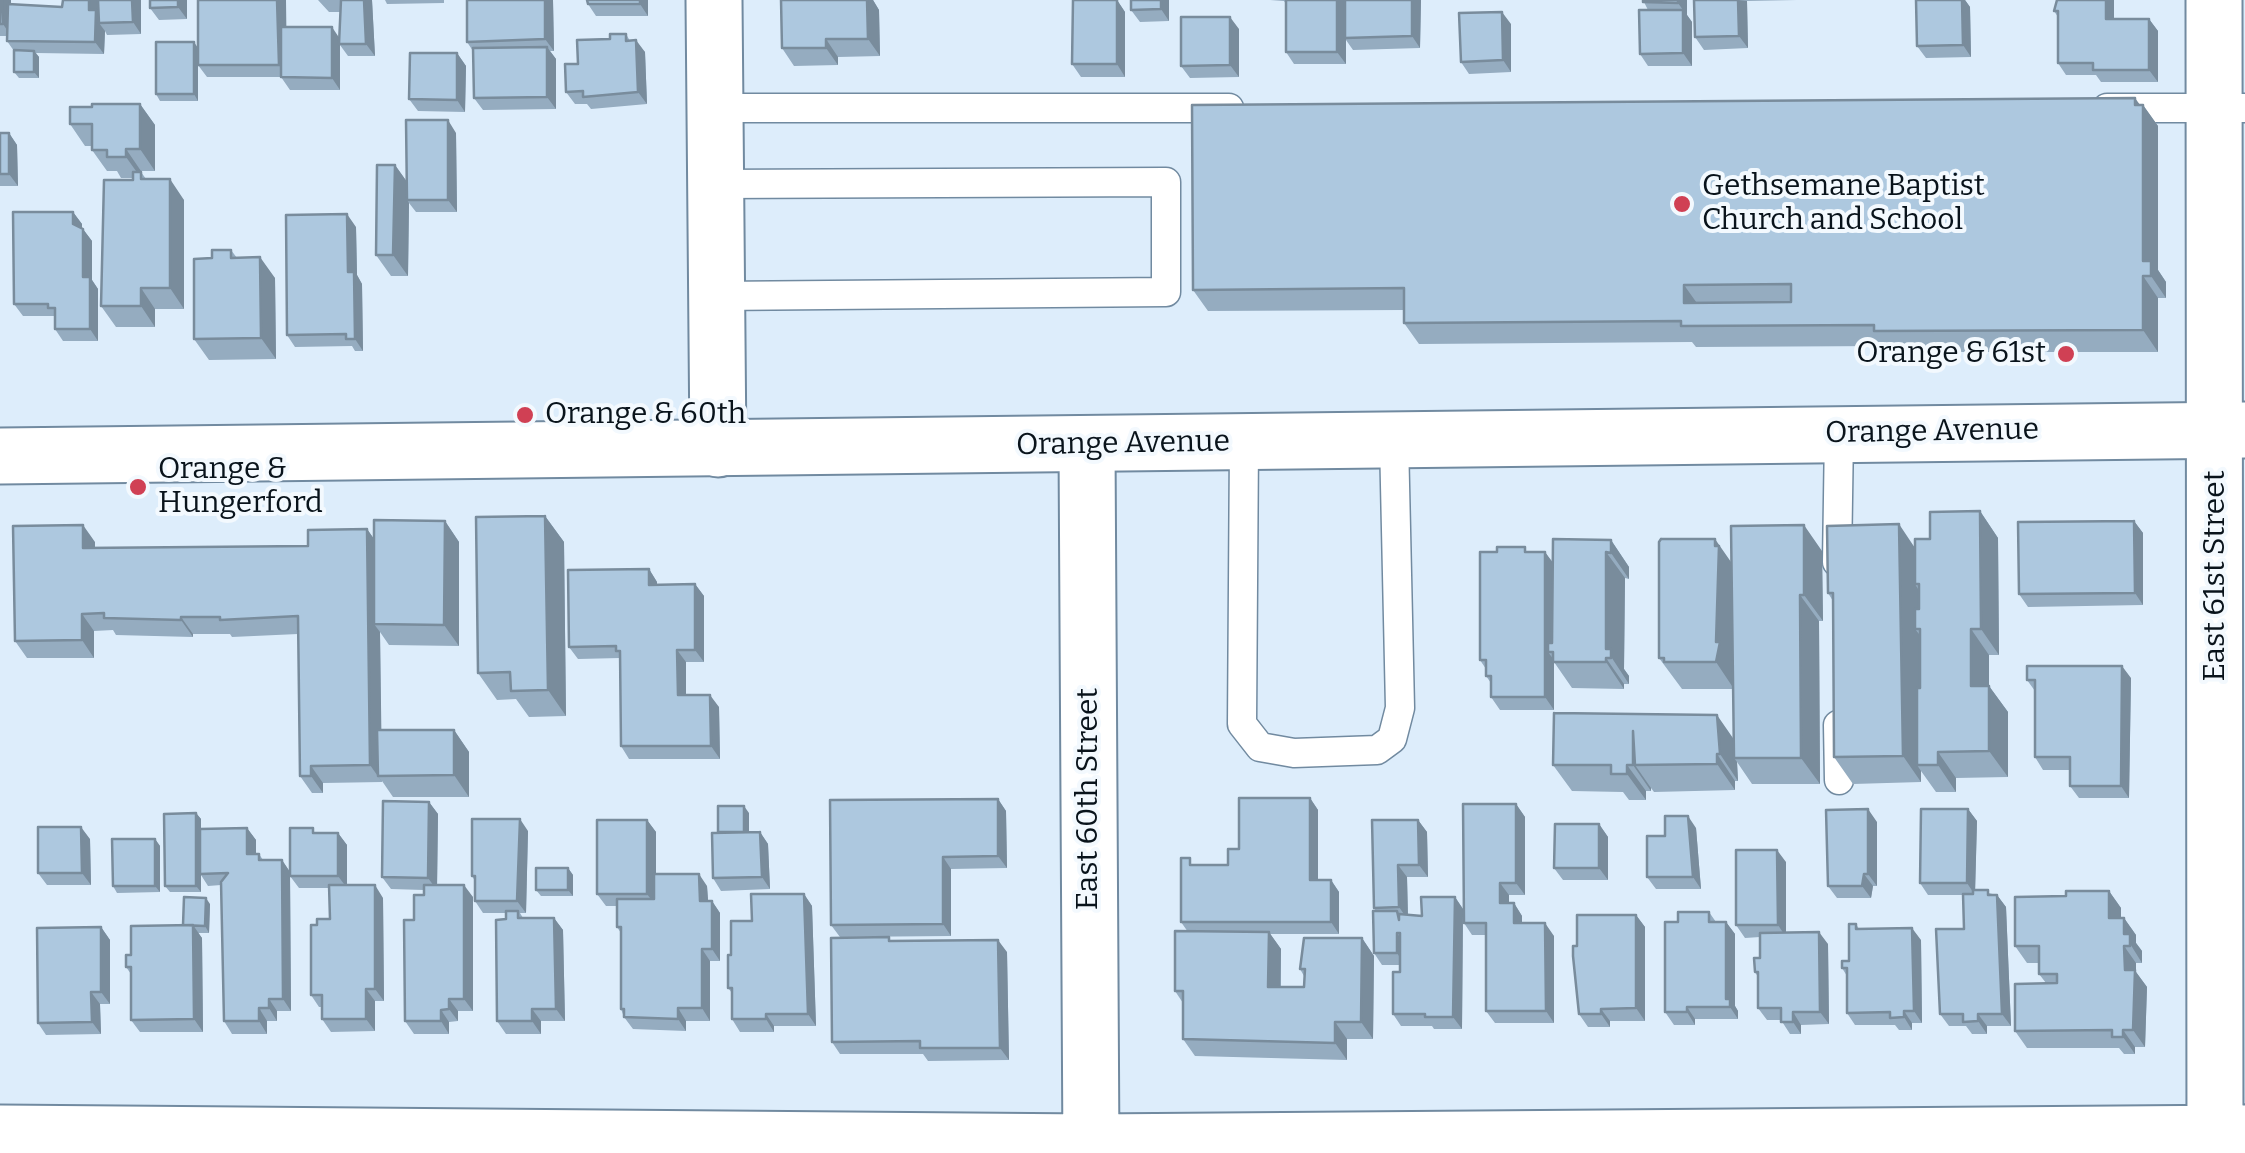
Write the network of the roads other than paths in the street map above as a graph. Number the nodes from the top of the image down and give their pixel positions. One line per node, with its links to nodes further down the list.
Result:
1 (714, 0): 3 (street)
2 (2214, 0): 6 (street, East 61st Street)
3 (716, 108): 4 (lane); 7 (street)
4 (1248, 108)
5 (2078, 108): 6 (lane)
6 (2231, 108): 9 (street, East 61st Street)
7 (716, 184): 8 (street); 8 (lane)
8 (717, 296): 14 (street)
9 (2231, 430): 10 (street, Orange Avenue); 20 (street, East 61st Street)
10 (1840, 434): 11 (street, Orange Avenue); 16 (lane)
11 (1394, 440): 12 (street, Orange Avenue); 12 (lane)
12 (1244, 443): 13 (street, Orange Avenue)
13 (1087, 445): 14 (street, Orange Avenue); 21 (street, East 60th Street)
14 (718, 449): 15 (street, Orange Avenue)
15 (0, 456)
16 (1837, 590)
17 (1838, 704): 18 (lane)
18 (1838, 780)
19 (0, 1133): 21 (street)
20 (2225, 1140): 21 (street)
21 (1091, 1148)

